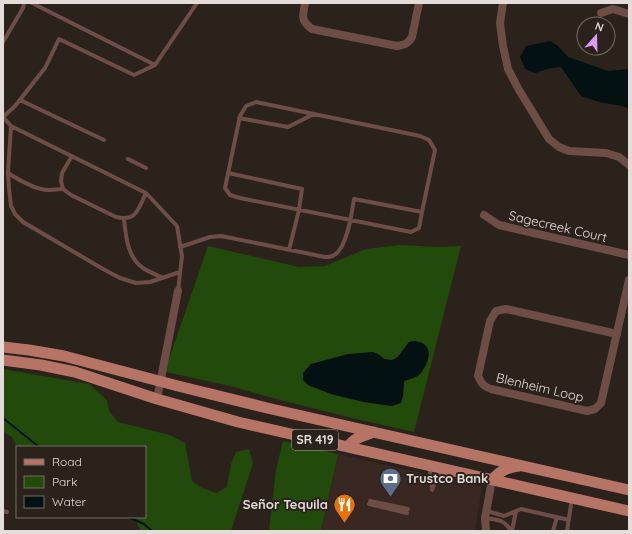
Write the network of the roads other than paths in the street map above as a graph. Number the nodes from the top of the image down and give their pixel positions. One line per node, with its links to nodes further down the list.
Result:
1 (24, 3): 9 (lane)
2 (32, 3): 10 (lane)
3 (197, 3): 10 (lane)
4 (305, 3): 5 (street)
5 (419, 3)
6 (503, 3): 19 (street)
7 (601, 13): 8 (street)
8 (629, 14)
9 (3, 42)
10 (155, 65): 11 (lane)
11 (20, 100): 13 (lane); 16 (lane)
12 (314, 114): 14 (lane); 14 (lane); 26 (lane)
13 (3, 117): 15 (lane)
14 (239, 118): 22 (lane)
15 (11, 126): 17 (lane); 21 (lane)
16 (104, 140)
17 (72, 156): 23 (lane); 24 (lane)
18 (128, 159): 20 (lane)
19 (629, 165)
20 (146, 168)
21 (8, 173): 23 (lane); 34 (lane)
22 (228, 173): 25 (lane); 25 (lane)
23 (63, 189): 28 (lane)
24 (146, 193): 28 (lane); 30 (lane)
25 (299, 210): 29 (lane); 31 (lane)
26 (422, 212): 29 (lane); 29 (lane)
27 (484, 215): 32 (street, Sagecreek Court)
28 (124, 219): 34 (lane)
29 (350, 220): 31 (lane)
30 (180, 247): 31 (lane); 33 (lane)
31 (289, 250)
32 (629, 255)
33 (180, 272): 34 (lane); 36 (lane)
34 (163, 278)
35 (629, 280): 37 (street, Blenheim Loop)
36 (178, 291): 40 (street)
37 (617, 334): 37 (street, Blenheim Loop)
38 (3, 347): 40 (main road, SR 419)
39 (3, 360): 41 (main road, SR 419)
40 (160, 382): 41 (street); 42 (main road, SR 419)
41 (157, 399): 43 (main road, SR 419)
42 (375, 432): 43 (main road); 45 (main road, SR 419)
43 (348, 447): 44 (main road, SR 419)
44 (428, 465): 46 (main road, SR 419); 46 (lane)
45 (523, 466): 47 (main road); 48 (main road, SR 419)
46 (445, 469): 47 (main road, SR 419)
47 (492, 480): 49 (main road, SR 419); 54 (street)
48 (629, 490)
49 (572, 498): 53 (main road, SR 419); 56 (lane)
50 (369, 503): 51 (lane)
51 (407, 511)
52 (516, 511): 54 (lane); 55 (lane); 58 (lane)
53 (629, 511)
54 (486, 515): 57 (street); 58 (lane)
55 (557, 517): 56 (lane); 59 (lane)
56 (569, 520): 60 (lane)
57 (486, 531)
58 (511, 531)
59 (553, 531)
60 (567, 531)

